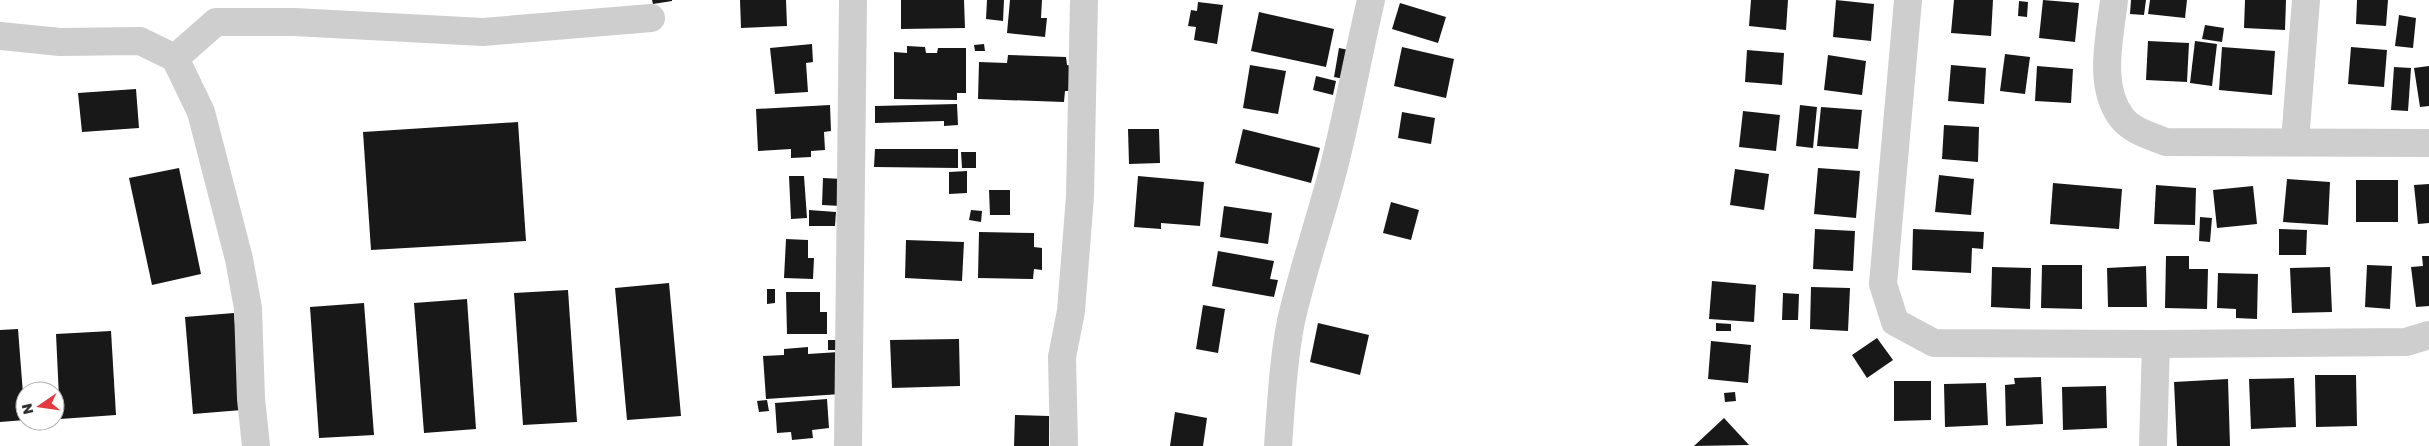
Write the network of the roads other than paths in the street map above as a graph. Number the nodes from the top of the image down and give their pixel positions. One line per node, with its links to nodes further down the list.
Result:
1 (853, 0): 15 (street)
2 (1084, 0): 16 (street)
3 (1371, 0): 17 (street)
4 (1908, 0): 13 (street)
5 (2114, 0): 10 (street)
6 (2306, 0): 10 (street)
7 (651, 18): 9 (street)
8 (0, 36): 9 (street)
9 (176, 58): 14 (street)
10 (2295, 141): 11 (street)
11 (2429, 143)
12 (2429, 335): 13 (street)
13 (2156, 344): 18 (street)
14 (256, 446)
15 (848, 446)
16 (1064, 446)
17 (1278, 446)
18 (2154, 446)

